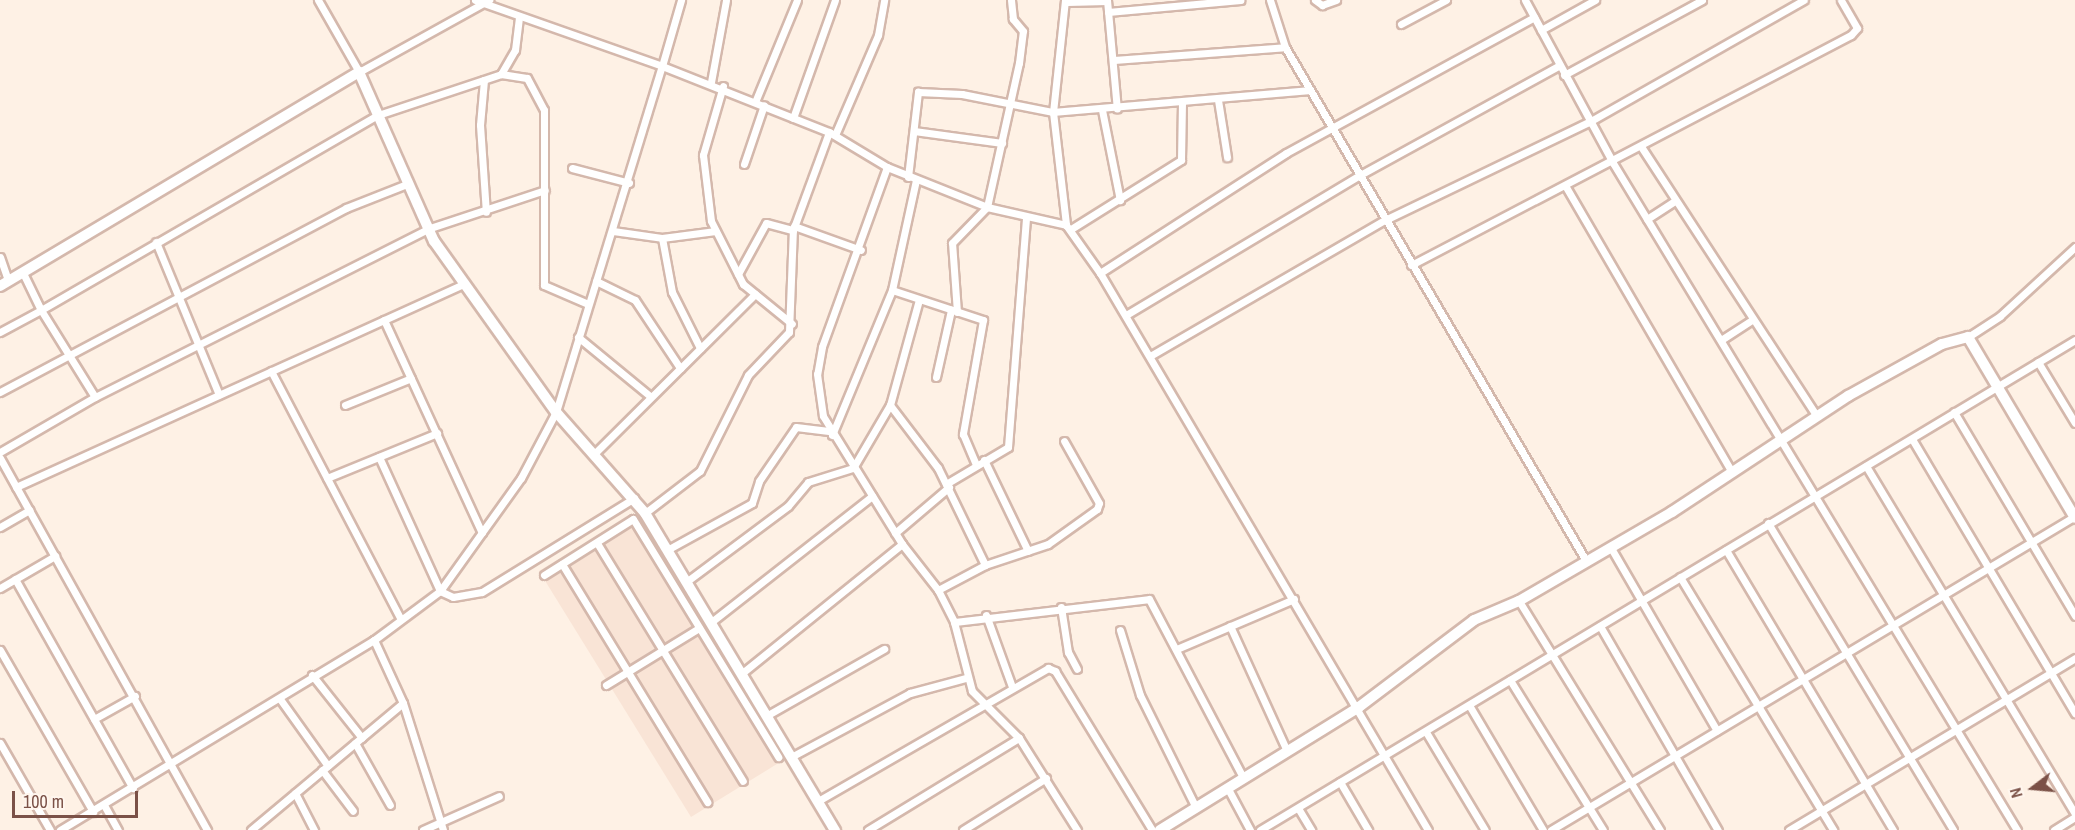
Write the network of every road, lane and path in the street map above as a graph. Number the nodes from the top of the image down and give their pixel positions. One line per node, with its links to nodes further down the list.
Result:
1 (318, 0): 31 (street)
2 (475, 0): 21 (street)
3 (681, 0): 30 (street)
4 (726, 0): 35 (street)
5 (797, 0): 39 (street)
6 (835, 0): 47 (street)
7 (884, 0): 51 (street)
8 (1011, 0): 40 (street)
9 (1240, 0): 22 (street)
10 (1270, 0): 27 (street)
11 (1316, 0): 12 (street)
12 (1336, 0)
13 (1446, 0): 25 (street)
14 (1525, 0): 24 (street)
15 (1595, 0): 26 (street)
16 (1702, 0): 33 (street)
17 (1804, 0): 48 (street)
18 (1841, 0): 53 (street)
19 (1066, 1): 20 (street); 45 (street)
20 (1107, 1): 22 (street)
21 (486, 2): 23 (street); 31 (street)
22 (1108, 12): 28 (street)
23 (519, 17): 30 (street); 32 (street)
24 (1534, 17): 26 (street); 49 (street)
25 (1401, 24)
26 (1541, 30): 29 (street)
27 (1285, 47): 28 (street); 37 (street)
28 (1114, 60): 43 (street)
29 (1560, 65): 33 (street); 59 (street)
30 (662, 66): 35 (street); 61 (street)
31 (359, 72): 46 (street); 83 (street)
32 (501, 74): 34 (street); 64 (street)
33 (1564, 75): 48 (street)
34 (484, 80): 46 (street); 68 (street)
35 (711, 82): 36 (street)
36 (723, 86): 39 (street); 76 (street)
37 (1310, 90): 38 (street); 49 (street)
38 (1218, 100): 41 (street); 54 (street)
39 (755, 102): 42 (street)
40 (1011, 102): 45 (street); 50 (street); 52 (street)
41 (1182, 103): 43 (street); 65 (street)
42 (764, 105): 47 (street); 56 (street)
43 (1117, 109): 44 (street)
44 (1102, 110): 45 (street); 65 (street)
45 (1053, 112): 72 (street)
46 (378, 115): 62 (street); 78 (street)
47 (793, 117): 51 (street)
48 (1589, 122): 55 (street); 71 (street)
49 (1333, 128): 59 (street); 84 (street)
50 (914, 131): 52 (street); 60 (street)
51 (832, 134): 57 (street); 73 (street)
52 (1002, 144): 67 (street)
53 (1642, 148): 55 (street); 66 (street)
54 (1227, 157)
55 (1613, 163): 63 (street); 70 (street)
56 (744, 164)
57 (887, 167): 60 (street); 80 (street)
58 (572, 168): 61 (street)
59 (1360, 175): 71 (street); 96 (street)
60 (912, 179): 67 (street); 89 (street)
61 (628, 183): 75 (street)
62 (407, 184): 74 (street); 91 (street)
63 (1566, 187): 82 (street); 138 (street)
64 (545, 190): 68 (street); 93 (street)
65 (1120, 200): 72 (street)
66 (1675, 201): 70 (street); 98 (street)
67 (987, 207): 69 (street); 95 (street)
68 (486, 212): 74 (street)
69 (1026, 217): 72 (street); 133 (street)
70 (1647, 219): 103 (street)
71 (1385, 220): 82 (street); 108 (street)
72 (1069, 227): 84 (street)
73 (793, 228): 80 (street); 85 (street); 99 (street)
74 (427, 229): 88 (street); 105 (street)
75 (613, 231): 77 (street); 86 (street)
76 (716, 231): 77 (street); 85 (street)
77 (662, 238): 106 (street)
78 (156, 242): 91 (street); 94 (street)
79 (2075, 247): 102 (street)
80 (861, 250): 126 (street)
81 (0, 257): 87 (street)
82 (1412, 264): 160 (street)
83 (23, 273): 87 (street); 94 (street)
84 (1100, 273): 96 (street)
85 (738, 274): 90 (street)
86 (596, 281): 93 (street); 110 (street)
87 (4, 283)
88 (463, 284): 97 (street); 122 (street)
89 (892, 290): 92 (street); 126 (street)
90 (755, 294): 99 (street); 106 (street)
91 (178, 297): 105 (street); 107 (street)
92 (919, 300): 95 (street); 120 (street)
93 (588, 304): 101 (street)
94 (41, 310): 100 (street); 107 (street)
95 (954, 311): 112 (street); 135 (street)
96 (1126, 315): 108 (street)
97 (384, 320): 111 (street); 113 (street)
98 (1752, 320): 103 (street); 123 (street)
99 (792, 324): 146 (street)
100 (0, 332)
101 (578, 337): 118 (street); 122 (street)
102 (1968, 337): 114 (street); 123 (street)
103 (1720, 340): 129 (street)
104 (2075, 340): 109 (street)
105 (198, 344): 116 (street); 117 (street)
106 (700, 348): 110 (street)
107 (69, 353): 115 (street); 117 (street)
108 (1150, 356): 172 (street)
109 (2038, 362): 114 (street); 124 (street)
110 (680, 368): 118 (street)
111 (271, 371): 116 (street); 139 (street)
112 (936, 376)
113 (411, 378): 119 (street); 125 (street)
114 (1996, 387): 121 (street); 147 (street)
115 (0, 392)
116 (219, 395): 141 (street)
117 (95, 397): 130 (street)
118 (651, 397): 131 (street)
119 (345, 405)
120 (890, 405): 137 (street); 140 (street)
121 (1954, 411): 127 (street); 154 (street)
122 (556, 412): 131 (street); 151 (street)
123 (1817, 416): 129 (street)
124 (2075, 423)
125 (436, 433): 132 (street); 151 (street)
126 (831, 433): 137 (street); 156 (street)
127 (1912, 439): 136 (street); 163 (street)
128 (1064, 441): 158 (street)
129 (1782, 441): 138 (street); 143 (street)
130 (0, 452)
131 (594, 453): 144 (street)
132 (379, 457): 139 (street); 170 (street)
133 (984, 460): 135 (street); 158 (street)
134 (1, 463): 141 (street)
135 (976, 465): 140 (street)
136 (1866, 466): 143 (street); 171 (street)
137 (854, 468): 142 (street); 167 (street)
138 (1731, 471): 155 (street)
139 (327, 478): 178 (street)
140 (948, 485): 150 (street); 162 (street)
141 (16, 487): 145 (street)
142 (872, 496): 150 (street); 180 (street)
143 (1816, 496): 148 (street); 182 (street)
144 (634, 498): 146 (street); 170 (street)
145 (29, 510): 149 (street); 159 (street)
146 (645, 513): 156 (street)
147 (2075, 517): 154 (street)
148 (1768, 523): 157 (street); 191 (street)
149 (0, 527)
150 (895, 532): 153 (street)
151 (482, 533): 170 (street)
152 (597, 543): 161 (street); 184 (street); 190 (street)
153 (902, 544): 169 (street); 197 (street)
154 (2032, 544): 163 (street); 177 (street)
155 (1611, 548): 160 (street); 173 (street)
156 (667, 550): 167 (street)
157 (1726, 550): 165 (street); 200 (street)
158 (1028, 551): 162 (street)
159 (55, 556): 166 (street); 204 (street)
160 (1585, 559): 174 (street)
161 (562, 564): 164 (street); 195 (street)
162 (985, 565): 169 (street)
163 (1990, 567): 171 (street); 196 (street)
164 (544, 575)
165 (1680, 578): 173 (street); 210 (street)
166 (15, 579): 168 (street); 214 (street)
167 (686, 582): 180 (street)
168 (0, 588)
169 (938, 590): 179 (street)
170 (440, 591): 178 (street)
171 (1944, 596): 182 (street); 206 (street)
172 (1294, 599): 181 (street); 211 (street)
173 (1640, 600): 183 (street); 216 (street)
174 (1519, 601): 192 (street); 211 (street)
175 (1061, 607): 176 (street); 187 (street); 194 (street)
176 (986, 615): 179 (street); 203 (street)
177 (2075, 616)
178 (400, 618): 186 (street)
179 (954, 622): 199 (street)
180 (710, 623): 197 (street)
181 (1230, 626): 187 (street); 222 (street)
182 (1894, 626): 191 (street); 215 (street)
183 (1600, 627): 192 (street); 226 (street)
184 (699, 628): 190 (street); 223 (street)
185 (1120, 630): 244 (street)
186 (374, 640): 198 (street); 207 (street)
187 (1179, 648): 230 (street)
188 (884, 649): 213 (street)
189 (0, 650): 249 (street)
190 (663, 651): 195 (street); 232 (street)
191 (1849, 652): 200 (street); 227 (street)
192 (1553, 654): 201 (street); 234 (street)
193 (2075, 658): 196 (street)
194 (1077, 669)
195 (628, 672): 202 (street); 241 (street)
196 (2051, 673): 206 (street); 212 (street)
197 (741, 674): 213 (street)
198 (312, 675): 205 (street); 218 (street)
199 (966, 678): 208 (street); 224 (street)
200 (1807, 678): 210 (street); 235 (street)
201 (1510, 680): 209 (street); 246 (street)
202 (606, 685)
203 (1012, 687): 208 (street); 265 (street)
204 (135, 696): 214 (street); 228 (street)
205 (280, 699): 228 (street); 229 (street)
206 (2007, 700): 215 (street); 250 (street)
207 (403, 703): 218 (street); 251 (street)
208 (983, 703): 219 (street); 240 (street)
209 (1469, 705): 217 (street); 273 (street)
210 (1758, 706): 216 (street); 248 (street)
211 (1359, 707): 222 (street); 225 (street)
212 (2075, 713)
213 (766, 716): 224 (street)
214 (94, 719): 237 (street)
215 (1959, 729): 227 (street); 282 (street)
216 (1717, 731): 226 (street)
217 (1426, 732): 225 (street); 272 (street)
218 (362, 738): 221 (street)
219 (1019, 738): 231 (street); 262 (street)
220 (0, 743): 253 (street)
221 (355, 743): 229 (street); 242 (street)
222 (1287, 750): 230 (street)
223 (778, 757)
224 (791, 757): 240 (street)
225 (1382, 757): 233 (street); 271 (street)
226 (1674, 757): 234 (street); 277 (street)
227 (1913, 759): 235 (street); 281 (street)
228 (174, 764): 237 (street); 256 (street)
229 (325, 768): 238 (street); 247 (street)
230 (1243, 777): 236 (street)
231 (1046, 778): 252 (street); 263 (street)
232 (743, 781)
233 (1340, 782): 245 (street); 270 (street)
234 (1631, 782): 246 (street); 276 (street)
235 (1866, 784): 248 (street); 280 (street)
236 (1227, 787): 244 (street); 267 (street)
237 (133, 788): 243 (street)
238 (295, 793): 257 (street); 258 (street)
239 (499, 796): 251 (street)
240 (818, 801): 261 (street)
241 (707, 802)
242 (390, 805)
243 (104, 806): 249 (street); 255 (street)
244 (1195, 806): 266 (street)
245 (1298, 808): 268 (street); 269 (street)
246 (1589, 808): 274 (street); 275 (street)
247 (353, 811)
248 (1821, 811): 278 (street); 279 (street)
249 (93, 812): 254 (street)
250 (2075, 815): 283 (street)
251 (441, 821): 259 (street); 260 (street)
252 (1076, 827): 264 (street)
253 (50, 830)
254 (60, 830)
255 (118, 830)
256 (207, 830)
257 (251, 830)
258 (314, 830)
259 (423, 830)
260 (443, 830)
261 (835, 830)
262 (868, 830)
263 (963, 830)
264 (1066, 830)
265 (1152, 830)
266 (1160, 830)
267 (1250, 830)
268 (1260, 830)
269 (1311, 830)
270 (1368, 830)
271 (1428, 830)
272 (1485, 830)
273 (1543, 830)
274 (1551, 830)
275 (1602, 830)
276 (1660, 830)
277 (1718, 830)
278 (1789, 830)
279 (1833, 830)
280 (1893, 830)
281 (1953, 830)
282 (2017, 830)
283 (2054, 830)

